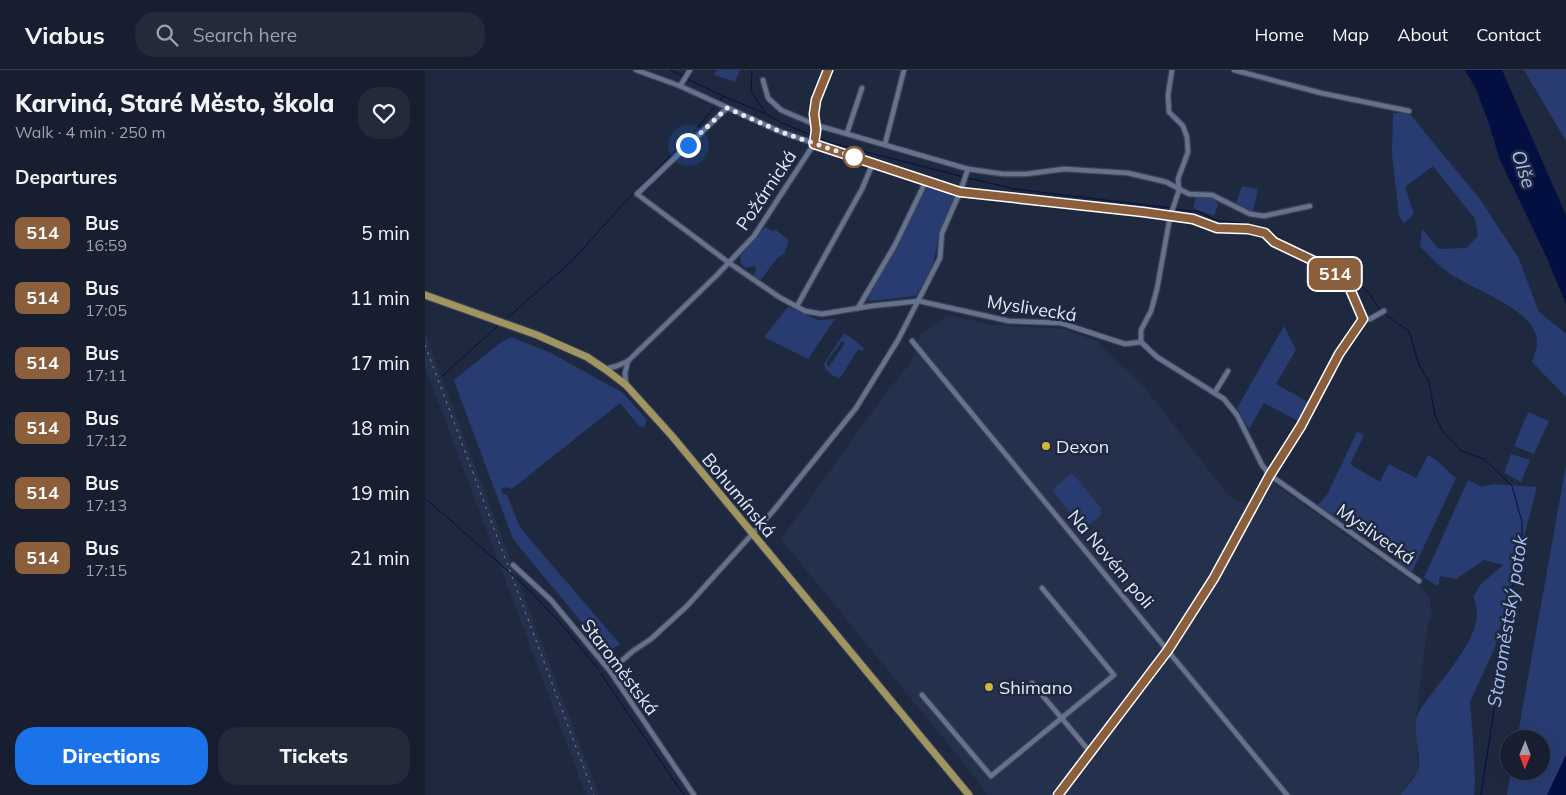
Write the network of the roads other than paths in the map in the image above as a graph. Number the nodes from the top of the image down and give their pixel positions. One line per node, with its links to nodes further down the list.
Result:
1 (636, 70): 8 (street)
2 (690, 70): 8 (street)
3 (828, 70): 12 (street, Požárnická)
4 (904, 70): 15 (street)
5 (1172, 70): 19 (street)
6 (1233, 70): 11 (street)
7 (763, 80): 12 (street)
8 (680, 86): 10 (street)
9 (861, 88): 13 (street)
10 (727, 108): 14 (street); 23 (street, Myslivecká)
11 (1409, 111)
12 (816, 125): 13 (street); 14 (street, Požárnická)
13 (847, 133): 15 (street)
14 (814, 144): 16 (street); 23 (street, Požárnická)
15 (885, 144): 17 (street)
16 (873, 163): 18 (street); 26 (street)
17 (966, 173): 19 (street); 20 (street)
18 (926, 181): 20 (street); 27 (street)
19 (1179, 190): 21 (street); 22 (street)
20 (960, 192): 22 (street); 25 (street)
21 (1310, 206)
22 (1171, 212): 29 (street); 31 (street)
23 (729, 262): 26 (street, Myslivecká); 32 (street, Požárnická)
24 (425, 296): 33 (main road, Bohumínská)
25 (919, 301): 27 (street, Myslivecká); 31 (street, Myslivecká); 38 (street)
26 (797, 306): 27 (street, Myslivecká)
27 (859, 308)
28 (1382, 313): 29 (street)
29 (1363, 319): 37 (street)
30 (912, 342): 42 (street, Na Novém poli)
31 (1141, 342): 36 (street, Myslivecká)
32 (628, 361): 33 (street); 35 (street)
33 (605, 368): 35 (main road, Bohumínská)
34 (1228, 371): 36 (street)
35 (626, 385): 38 (main road, Bohumínská)
36 (1215, 392): 37 (street, Myslivecká)
37 (1270, 475): 40 (street, Myslivecká); 42 (street)
38 (752, 534): 43 (street); 49 (main road, Bohumínská)
39 (513, 564): 43 (street, Staroměstská)
40 (1419, 581)
41 (1042, 588): 46 (street)
42 (1168, 650): 47 (street); 51 (street, Na Novém poli)
43 (610, 671): 48 (street, Staroměstská)
44 (1032, 683): 46 (street)
45 (921, 695): 46 (street)
46 (1061, 718): 47 (street)
47 (1091, 753): 50 (street)
48 (693, 795)
49 (969, 795)
50 (1058, 795)
51 (1287, 795)

